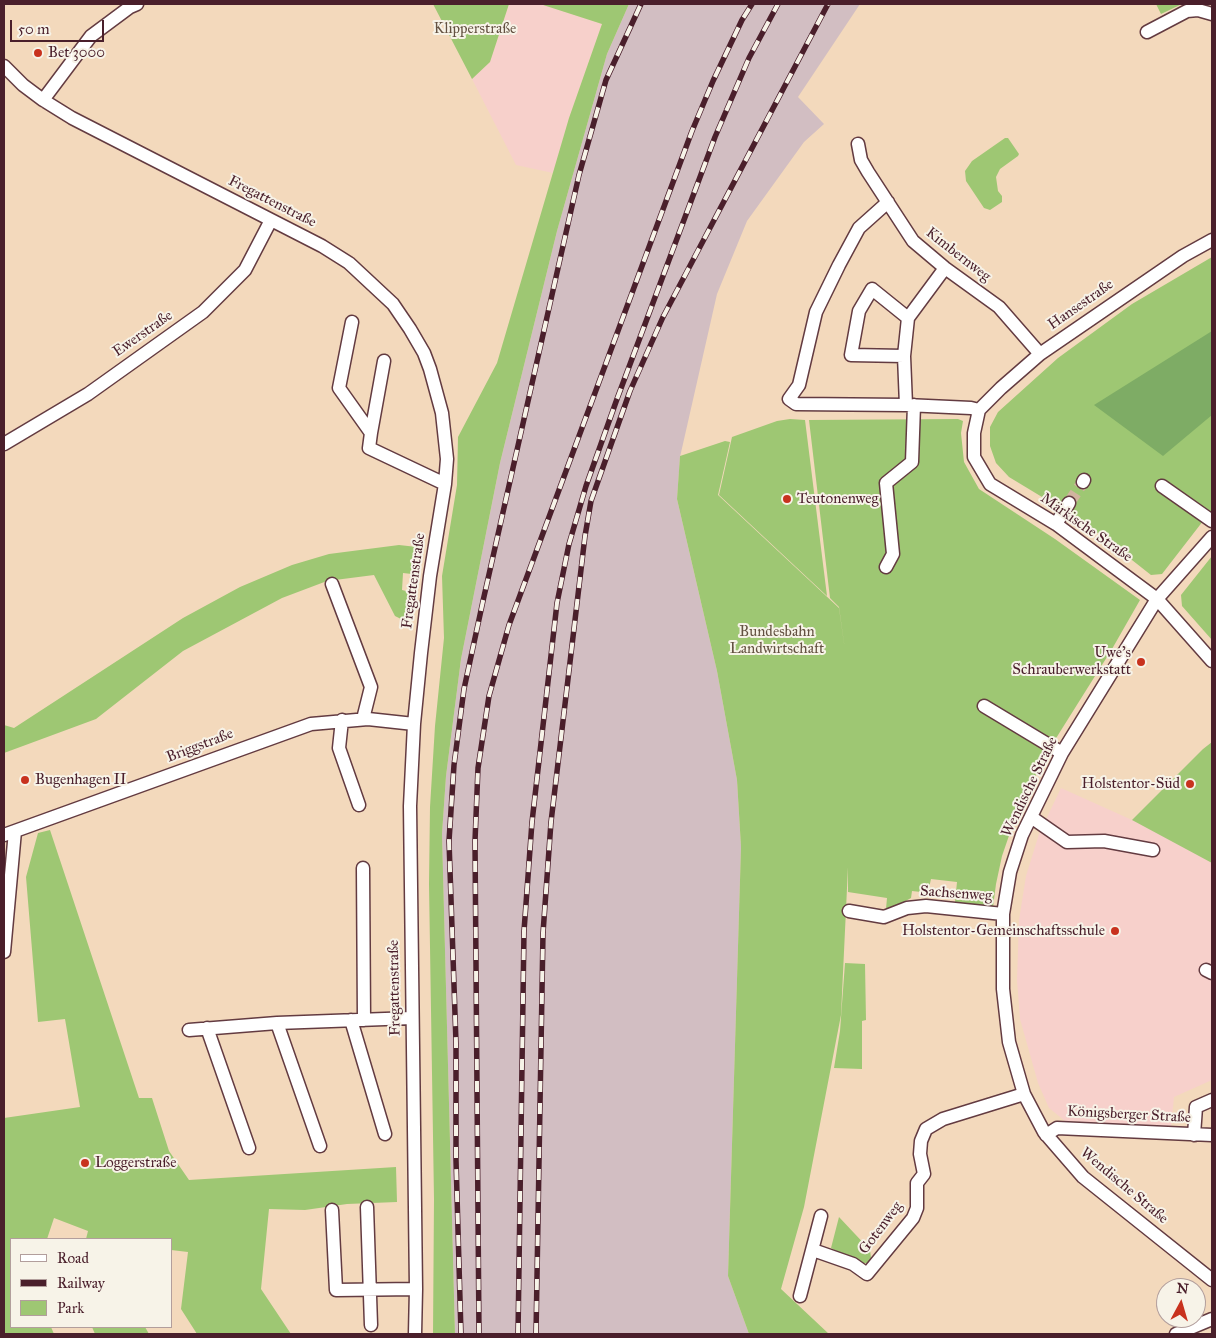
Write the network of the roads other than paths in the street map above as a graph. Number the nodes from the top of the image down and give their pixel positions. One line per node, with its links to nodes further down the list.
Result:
1 (137, 4): 5 (street)
2 (1212, 14): 3 (street)
3 (1147, 32)
4 (4, 66): 5 (street, Fregattenstraße)
5 (43, 100): 8 (street, Fregattenstraße)
6 (858, 144): 7 (street, Kimbernweg)
7 (888, 202): 10 (street, Kimbernweg); 16 (street)
8 (271, 220): 19 (street, Ewerstraße); 20 (street, Fregattenstraße)
9 (1212, 240): 13 (street, Hansestraße)
10 (945, 268): 11 (street); 13 (street, Kimbernweg)
11 (908, 318): 14 (street); 14 (street)
12 (352, 322): 18 (street)
13 (1040, 354): 17 (street, Hansestraße)
14 (904, 356): 16 (street)
15 (384, 360): 18 (street)
16 (910, 405): 17 (street); 26 (street)
17 (979, 410): 24 (street, Märkische Straße)
18 (371, 433): 20 (street)
19 (4, 444)
20 (445, 484): 33 (street, Fregattenstraße)
21 (1162, 486): 23 (street)
22 (1069, 504): 24 (street)
23 (1212, 520)
24 (1056, 524): 28 (street, Märkische Straße)
25 (1212, 537): 28 (street, Wendische Straße)
26 (886, 567)
27 (332, 584): 31 (street)
28 (1157, 600): 29 (street, Märkische Straße); 34 (street, Wendische Straße)
29 (1212, 662)
30 (984, 706): 34 (street)
31 (363, 719): 32 (street, Briggstraße); 33 (street, Briggstraße)
32 (342, 720): 35 (street); 37 (street, Briggstraße)
33 (414, 724): 43 (street, Fregattenstraße)
34 (1062, 753): 36 (street, Wendische Straße)
35 (359, 805)
36 (1030, 817): 38 (street); 41 (street, Wendische Straße)
37 (9, 833): 42 (street)
38 (1153, 850)
39 (363, 868): 45 (street)
40 (850, 911): 41 (street, Sachsenweg)
41 (1003, 914): 49 (street, Wendische Straße)
42 (4, 952)
43 (412, 1018): 45 (street); 63 (street, Fregattenstraße)
44 (351, 1020): 45 (street); 46 (street); 51 (street)
45 (364, 1020)
46 (277, 1023): 47 (street); 55 (street)
47 (207, 1028): 48 (street); 56 (street)
48 (189, 1030)
49 (1024, 1094): 52 (street, Wendische Straße); 60 (street, Gotenweg)
50 (1212, 1100): 53 (street)
51 (385, 1134)
52 (1046, 1135): 53 (street, Königsberger Straße); 61 (street, Wendische Straße)
53 (1194, 1135): 54 (street, Königsberger Straße)
54 (1212, 1135)
55 (320, 1146)
56 (249, 1148)
57 (367, 1207): 62 (street)
58 (332, 1210): 62 (street)
59 (821, 1216): 60 (street)
60 (812, 1250): 64 (street)
61 (1212, 1280)
62 (370, 1289): 63 (street); 66 (street)
63 (416, 1289): 67 (street, Fregattenstraße)
64 (800, 1296)
65 (1212, 1319): 68 (street)
66 (371, 1325)
67 (415, 1334)
68 (1176, 1334)

